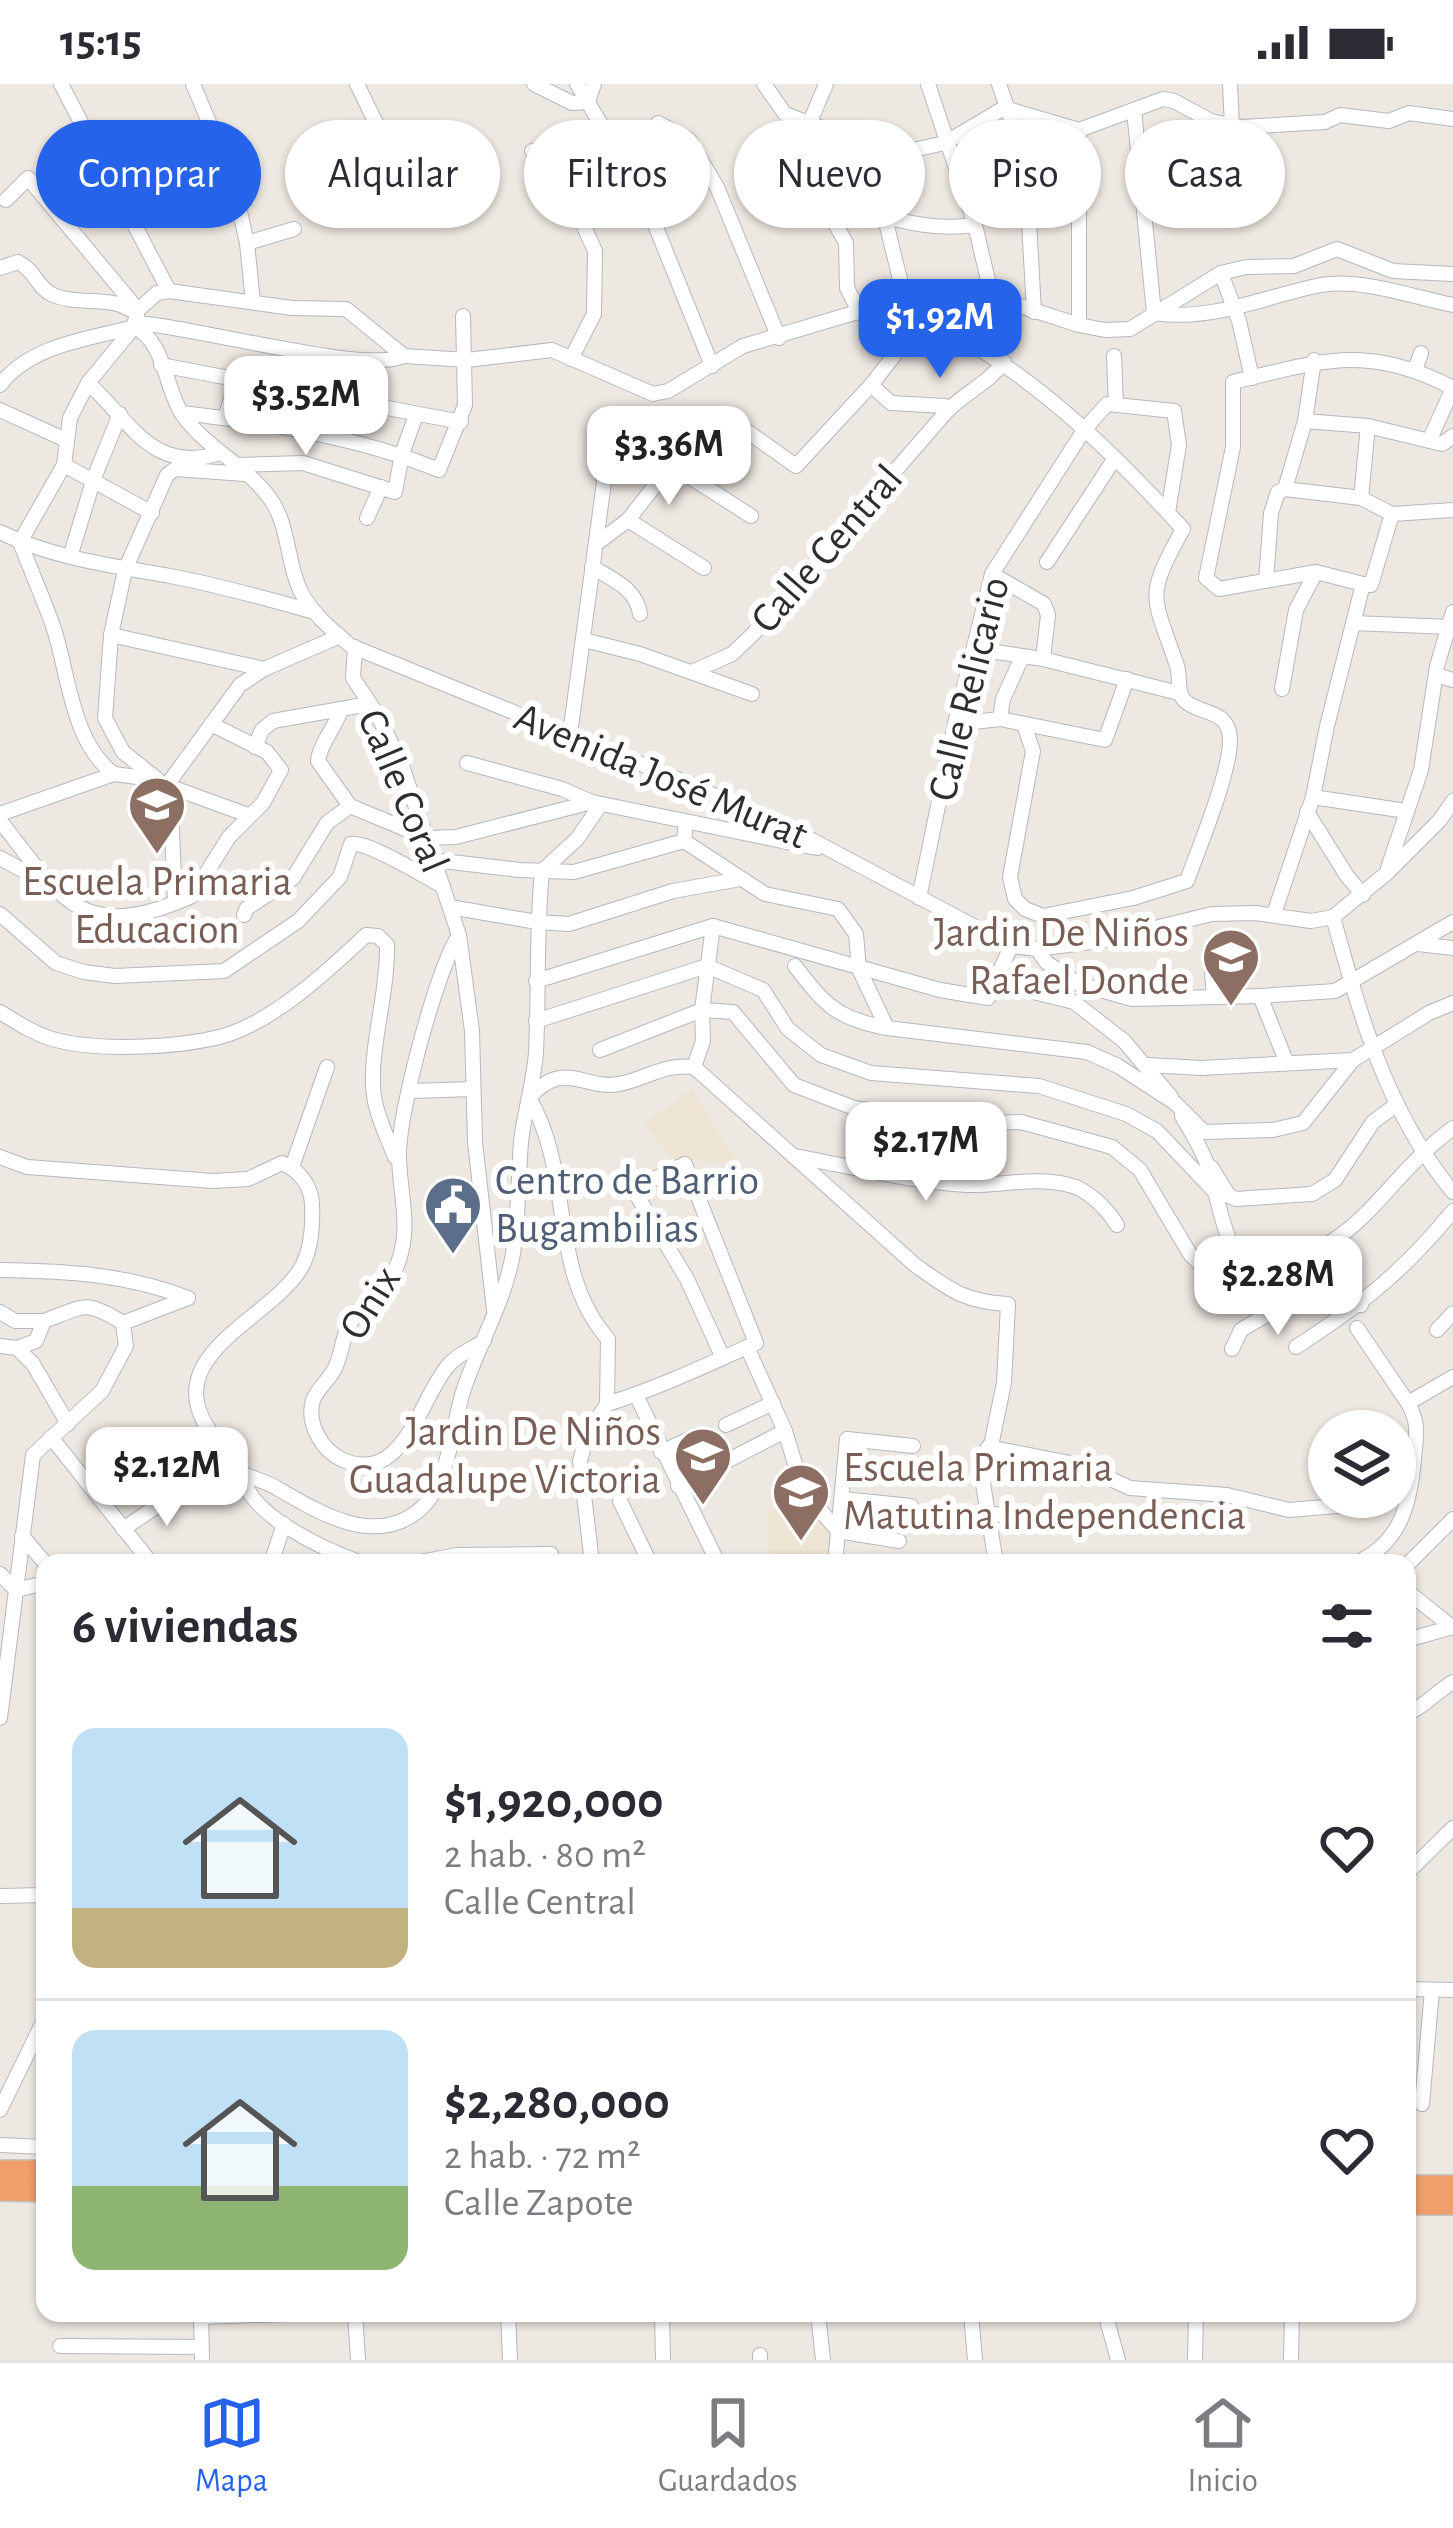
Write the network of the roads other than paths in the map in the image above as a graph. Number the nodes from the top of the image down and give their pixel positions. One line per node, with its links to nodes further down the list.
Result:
1 (61, 84): 40 (street)
2 (193, 84): 36 (street)
3 (357, 84): 17 (street)
4 (534, 84): 13 (street)
5 (577, 84): 13 (street)
6 (594, 84): 13 (street)
7 (764, 84): 18 (street)
8 (826, 84): 19 (street)
9 (928, 84): 25 (street)
10 (999, 84): 14 (street)
11 (1230, 84): 22 (street)
12 (1163, 92): 15 (street); 21 (street)
13 (588, 102): 63 (street)
14 (1004, 108): 20 (street); 25 (street); 47 (street)
15 (1134, 110): 23 (street); 49 (street)
16 (1453, 119): 24 (street)
17 (375, 120)
18 (805, 120)
19 (808, 120)
20 (1045, 120)
21 (1222, 120)
22 (1236, 120)
23 (1101, 122)
24 (1285, 124)
25 (945, 143): 26 (street); 27 (street)
26 (925, 148)
27 (949, 154)
28 (710, 175): 54 (street)
29 (6, 200): 51 (street, Avenida José Murat)
30 (585, 228): 58 (street)
31 (837, 228): 48 (street)
32 (887, 228): 43 (street)
33 (976, 228): 41 (street)
34 (1079, 228): 53 (street)
35 (293, 229): 36 (street)
36 (247, 243): 44 (street)
37 (0, 268): 51 (street)
38 (1453, 274): 39 (street)
39 (1222, 278): 45 (street); 49 (street)
40 (169, 291): 44 (street); 51 (street)
41 (992, 296): 42 (street); 47 (street)
42 (932, 298): 43 (street); 52 (street)
43 (904, 300): 48 (street)
44 (253, 302): 56 (street)
45 (1233, 304): 46 (street); 49 (street); 65 (street)
46 (1453, 305)
47 (1034, 311): 53 (street)
48 (860, 313): 54 (street)
49 (1154, 313): 53 (street)
50 (463, 316): 60 (street)
51 (135, 319): 56 (street); 62 (street, Avenida José Murat); 67 (street); 68 (street)
52 (934, 323): 61 (street); 69 (street)
53 (1079, 325)
54 (779, 338): 63 (street)
55 (1421, 352): 64 (street)
56 (404, 356): 60 (street)
57 (1114, 356): 71 (street)
58 (571, 358): 60 (street); 63 (street)
59 (1314, 360): 64 (street); 65 (street); 78 (street)
60 (466, 361): 79 (street)
61 (1004, 362): 73 (street, Calle Central); 83 (street)
62 (161, 365): 66 (street); 74 (street, Avenida José Murat)
63 (712, 366)
64 (1415, 370): 70 (street)
65 (1252, 378): 113 (street)
66 (237, 379): 76 (street); 77 (street)
67 (88, 383): 75 (street); 86 (street)
68 (0, 385)
69 (871, 385): 73 (street); 82 (street)
70 (1453, 388): 85 (street)
71 (1116, 405): 83 (street, Calle Relicario); 98 (street)
72 (0, 410): 86 (street)
73 (948, 410): 127 (street, Calle Central)
74 (182, 413): 77 (street); 87 (street, Avenida José Murat)
75 (120, 415): 87 (street); 92 (street)
76 (416, 415): 79 (street); 88 (street)
77 (225, 418): 88 (street)
78 (1304, 421): 81 (street); 94 (street)
79 (461, 422): 88 (street)
80 (612, 423): 105 (street)
81 (1368, 426): 85 (street); 95 (street)
82 (741, 427)
83 (1084, 430): 89 (street); 112 (street, Calle Relicario)
84 (1453, 436): 85 (street)
85 (1430, 439)
86 (66, 440): 90 (street)
87 (220, 453): 91 (street, Avenida José Murat)
88 (402, 454): 93 (street)
89 (1115, 458): 98 (street); 107 (street)
90 (64, 465): 92 (street); 104 (street)
91 (242, 470): 93 (street); 97 (street); 115 (street, Avenida José Murat)
92 (94, 478): 97 (street); 106 (street)
93 (388, 489): 101 (street)
94 (1286, 489): 95 (street); 113 (street)
95 (1361, 498): 99 (street)
96 (1453, 510): 99 (street)
97 (152, 512): 110 (street)
98 (1168, 512): 132 (street)
99 (1392, 514): 114 (street)
100 (751, 516): 102 (street)
101 (368, 518)
102 (628, 520): 105 (street); 109 (street)
103 (0, 532): 104 (street)
104 (20, 542): 106 (street); 143 (street)
105 (596, 544): 108 (street)
106 (70, 554): 110 (street)
107 (1047, 562)
108 (592, 567): 116 (street); 121 (street)
109 (704, 568)
110 (124, 570): 115 (street); 119 (street)
111 (1316, 572): 113 (street); 114 (street); 131 (street)
112 (992, 574): 123 (street, Calle Relicario); 125 (street)
113 (1267, 580)
114 (1367, 585): 118 (street)
115 (315, 612): 120 (street, Avenida José Murat)
116 (640, 614)
117 (1451, 620): 118 (street); 128 (street)
118 (1357, 623): 145 (street)
119 (111, 634): 126 (street); 144 (street)
120 (340, 637): 122 (street, Avenida José Murat); 126 (street)
121 (584, 640): 127 (street); 140 (street)
122 (355, 647): 134 (street, Calle Coral); 140 (street, Avenida José Murat)
123 (976, 649): 124 (street); 138 (street, Calle Relicario)
124 (1022, 657): 125 (street); 136 (street)
125 (1043, 658): 129 (street)
126 (264, 668): 137 (street)
127 (692, 671): 133 (street)
128 (1436, 676): 130 (street); 150 (street)
129 (1127, 679): 132 (street); 139 (street)
130 (1453, 680)
131 (1282, 689)
132 (1179, 693): 139 (street)
133 (752, 694)
134 (369, 704): 135 (street); 154 (street, Calle Coral)
135 (341, 710): 141 (street); 148 (street)
136 (1000, 718): 138 (street); 139 (street)
137 (211, 724): 141 (street); 144 (street)
138 (955, 724): 165 (street, Calle Relicario)
139 (1024, 725)
140 (570, 734): 156 (street, Avenida José Murat)
141 (255, 747): 151 (street)
142 (467, 763): 147 (street)
143 (114, 774): 144 (street); 152 (street)
144 (166, 783): 151 (street); 166 (street)
145 (1313, 797): 149 (street); 150 (street)
146 (1453, 801): 160 (street)
147 (596, 803): 153 (street); 154 (street); 159 (street)
148 (350, 806): 154 (street); 170 (street)
149 (1307, 812): 164 (street); 169 (street)
150 (1406, 812): 160 (street)
151 (248, 815): 166 (street)
152 (0, 818): 162 (street)
153 (686, 822): 155 (street); 156 (street)
154 (427, 838): 158 (street, Calle Coral)
155 (684, 841): 159 (street); 161 (street)
156 (833, 852): 165 (street, Avenida José Murat)
157 (0, 858): 162 (street)
158 (434, 860): 159 (street); 163 (street, Calle Coral)
159 (542, 871): 172 (street)
160 (1387, 873): 164 (street)
161 (740, 879): 172 (street); 183 (street)
162 (51, 886): 166 (street)
163 (443, 886): 167 (street, Calle Coral); 168 (street)
164 (1363, 895): 171 (street)
165 (919, 898): 177 (street, Avenida José Murat)
166 (175, 903)
167 (450, 907): 172 (street); 175 (street, Calle Coral)
168 (0, 914)
169 (1274, 914): 171 (street, Avenida José Murat); 179 (street, Avenida José Murat)
170 (244, 915)
171 (1334, 917): 186 (street)
172 (537, 922): 185 (street)
173 (1453, 922): 176 (street)
174 (713, 926): 181 (street); 183 (street); 185 (street)
175 (459, 935): 203 (street, Calle Coral); 204 (street, Onix)
176 (1418, 944): 178 (street); 186 (street)
177 (1011, 946): 179 (street, Avenida José Murat); 184 (street)
178 (1453, 948)
179 (1037, 949): 187 (street)
180 (1211, 960): 188 (street)
181 (707, 966): 192 (street); 194 (street); 217 (street)
182 (795, 966): 195 (street)
183 (859, 969): 184 (street); 195 (street)
184 (1001, 973): 190 (street)
185 (536, 981): 194 (street)
186 (1354, 982): 189 (street); 196 (street)
187 (1078, 984): 188 (street); 190 (street)
188 (1214, 996): 189 (street)
189 (1260, 996): 199 (street)
190 (1074, 1002): 200 (street)
191 (1453, 1003): 196 (street)
192 (702, 1010): 197 (street); 202 (street); 223 (street)
193 (0, 1012): 215 (street)
194 (536, 1022): 205 (street)
195 (886, 1028): 206 (street)
196 (1372, 1049): 198 (street); 207 (street)
197 (600, 1050)
198 (1353, 1060): 199 (street); 206 (street)
199 (1286, 1061): 200 (street)
200 (1148, 1066): 206 (street)
201 (327, 1067): 214 (street)
202 (694, 1067): 205 (street); 211 (street)
203 (472, 1089): 204 (street); 228 (street, Calle Coral)
204 (411, 1091): 215 (street, Onix)
205 (529, 1098): 228 (street); 244 (street)
206 (1175, 1102): 213 (street)
207 (1396, 1105): 209 (street); 213 (street)
208 (1453, 1128): 209 (street)
209 (1421, 1152): 218 (street); 221 (street)
210 (966, 1153): 216 (street)
211 (789, 1155): 216 (street); 252 (street)
212 (0, 1156): 214 (street)
213 (1207, 1163): 217 (street)
214 (287, 1165): 254 (street)
215 (399, 1166): 233 (street, Onix)
216 (952, 1183): 220 (street)
217 (1214, 1191): 221 (street)
218 (1453, 1192)
219 (1453, 1210): 225 (street)
220 (1117, 1225)
221 (1240, 1264): 223 (street)
222 (0, 1270): 230 (street)
223 (1249, 1279): 224 (street)
224 (1290, 1300): 225 (street); 238 (street)
225 (1361, 1305): 236 (street)
226 (0, 1312): 229 (street)
227 (1453, 1313): 232 (street)
228 (495, 1315): 233 (street)
229 (44, 1321): 230 (street); 237 (street)
230 (123, 1323): 246 (street)
231 (1357, 1328): 243 (street)
232 (1437, 1330)
233 (484, 1341): 254 (street)
234 (752, 1345): 239 (street); 239 (street); 242 (street)
235 (0, 1346): 237 (street)
236 (1296, 1347)
237 (17, 1348): 246 (street)
238 (1232, 1348)
239 (723, 1358): 241 (street)
240 (1453, 1377): 243 (street)
241 (636, 1395): 244 (street); 253 (street)
242 (772, 1402): 247 (street); 248 (street)
243 (1408, 1403): 245 (street)
244 (607, 1404): 274 (street)
245 (1412, 1410)
246 (68, 1424): 250 (street)
247 (725, 1425)
248 (785, 1431): 255 (street); 267 (street)
249 (698, 1435): 253 (street)
250 (51, 1437): 266 (street); 268 (street)
251 (913, 1446): 257 (street)
252 (988, 1447): 260 (street); 261 (street)
253 (662, 1452): 255 (street)
254 (243, 1474): 265 (street)
255 (678, 1486): 276 (street)
256 (184, 1488): 266 (street)
257 (842, 1499): 259 (street); 267 (street)
258 (620, 1501): 275 (street)
259 (911, 1506)
260 (1308, 1508)
261 (988, 1513): 264 (street); 278 (street)
262 (1402, 1518): 279 (street)
263 (1453, 1519): 280 (street)
264 (1089, 1522)
265 (284, 1524): 272 (street); 273 (street)
266 (123, 1529): 271 (street)
267 (838, 1531): 269 (street); 277 (street)
268 (22, 1537): 270 (street); 282 (street)
269 (899, 1541)
270 (37, 1554)
271 (144, 1554)
272 (274, 1554)
273 (337, 1554)
274 (591, 1554)
275 (646, 1554)
276 (713, 1554)
277 (837, 1554)
278 (995, 1554)
279 (1381, 1554)
280 (1416, 1556)
281 (0, 1574): 282 (street)
282 (10, 1596): 287 (street)
283 (1416, 1598): 284 (street)
284 (1453, 1627): 285 (street)
285 (1416, 1637)
286 (1453, 1682): 288 (street)
287 (2, 1696): 289 (street)
288 (1416, 1710)
289 (0, 1718)
290 (1453, 1828): 291 (street)
291 (1416, 1864)
292 (36, 1895): 293 (street)
293 (0, 1896)
294 (1416, 1989): 295 (street)
295 (1432, 1990): 296 (street); 298 (street)
296 (1453, 1990)
297 (36, 2036): 299 (street)
298 (1422, 2104)
299 (0, 2110)
300 (0, 2145): 301 (street)
301 (36, 2147)
302 (0, 2171): 303 (highway)
303 (36, 2171)
304 (1416, 2186): 305 (highway)
305 (1453, 2186)
306 (0, 2190): 307 (highway)
307 (36, 2191)
308 (1416, 2204): 309 (highway)
309 (1453, 2204)
310 (201, 2322): 320 (street)
311 (356, 2322): 321 (street)
312 (508, 2322): 322 (street)
313 (662, 2322): 323 (street)
314 (819, 2322): 324 (street)
315 (972, 2322): 325 (street)
316 (1107, 2322): 326 (street)
317 (1196, 2322): 327 (street)
318 (1292, 2322): 328 (street)
319 (60, 2346): 320 (street)
320 (202, 2353)
321 (358, 2360)
322 (510, 2360)
323 (663, 2360)
324 (823, 2360)
325 (975, 2360)
326 (1118, 2360)
327 (1195, 2360)
328 (1291, 2360)

